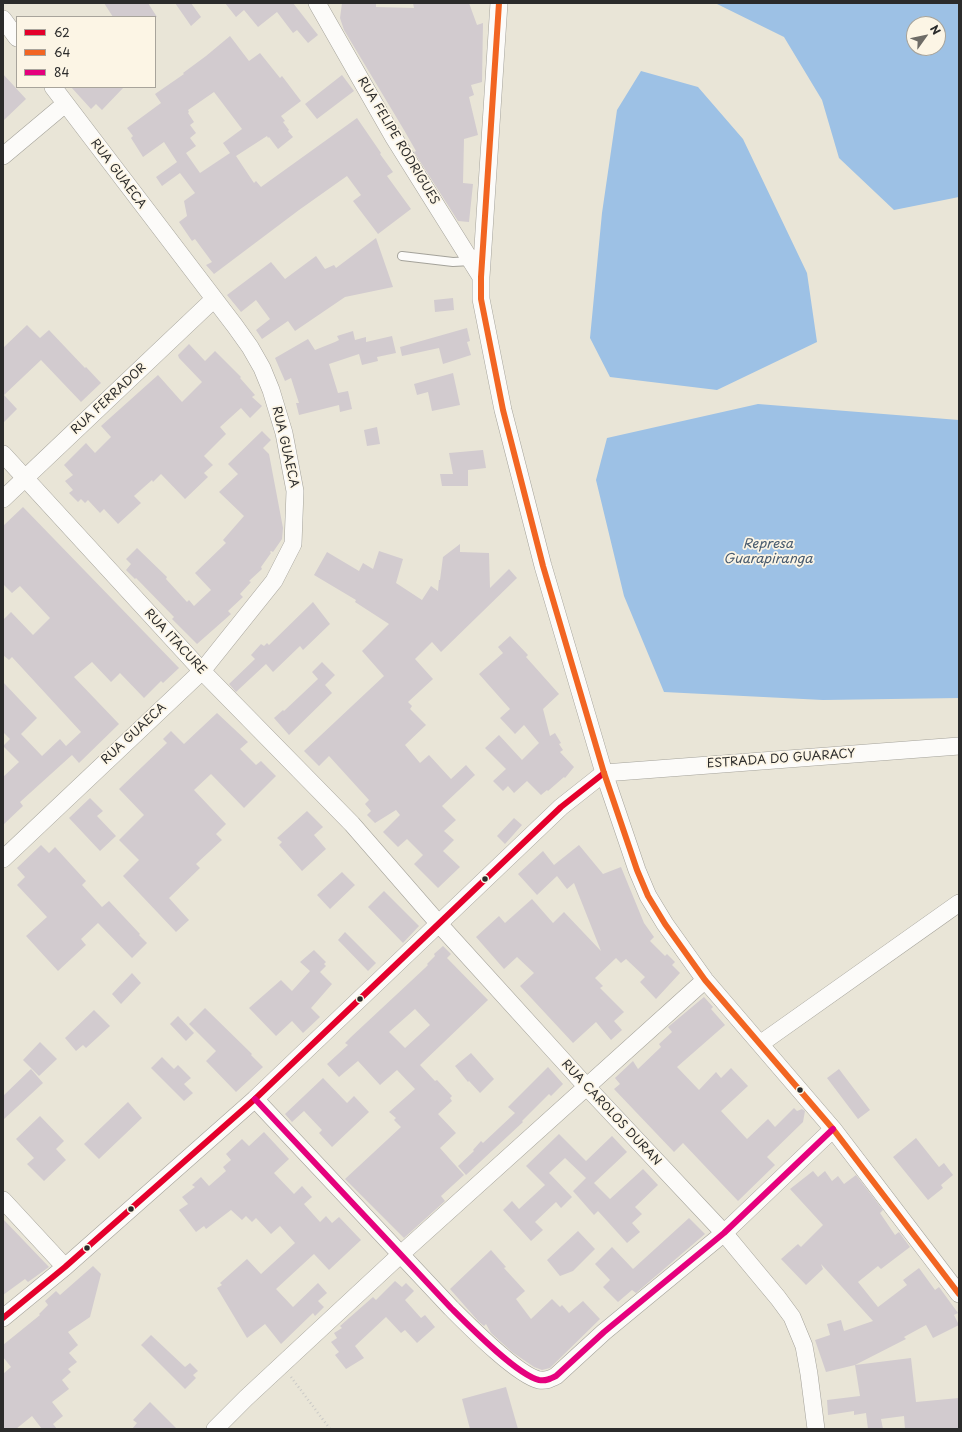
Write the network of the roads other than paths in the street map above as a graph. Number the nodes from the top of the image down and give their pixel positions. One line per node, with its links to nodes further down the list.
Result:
1 (317, 3): 5 (street, RUA FELIPE RODRIGUES)
2 (330, 3): 5 (street)
3 (499, 3): 12 (street)
4 (3, 19): 6 (street)
5 (328, 21): 11 (street, RUA FELIPE RODRIGUES)
6 (16, 37)
7 (53, 88): 8 (street, RUA GUAECA)
8 (65, 104): 9 (street); 13 (street, RUA GUAECA)
9 (3, 156)
10 (402, 256): 11 (lane)
11 (471, 261): 12 (street, RUA FELIPE RODRIGUES)
12 (481, 277): 19 (street)
13 (214, 299): 15 (street, RUA FERRADOR); 17 (street, RUA GUAECA)
14 (3, 454): 15 (street, RUA ITACURE)
15 (25, 478): 16 (street, RUA FERRADOR); 17 (street, RUA ITACURE)
16 (3, 499)
17 (202, 671): 20 (street, RUA ITACURE); 21 (street, RUA GUAECA)
18 (959, 746): 19 (street, ESTRADA DO GUARACY)
19 (604, 773): 23 (street); 24 (street)
20 (352, 824): 23 (street, RUA CAROLOS DURAN)
21 (3, 859)
22 (959, 903): 25 (street)
23 (439, 924): 26 (street, RUA CAROLOS DURAN); 27 (street)
24 (705, 980): 25 (street); 26 (street)
25 (760, 1044): 28 (street)
26 (586, 1086): 30 (street, RUA CAROLOS DURAN); 31 (street)
27 (255, 1099): 31 (street); 32 (street)
28 (833, 1129): 30 (street); 33 (street)
29 (3, 1200): 32 (street)
30 (724, 1233): 31 (street); 36 (street, RUA CAROLOS DURAN)
31 (401, 1254): 35 (street)
32 (65, 1267): 34 (street)
33 (959, 1294)
34 (3, 1318)
35 (215, 1429)
36 (816, 1429)

